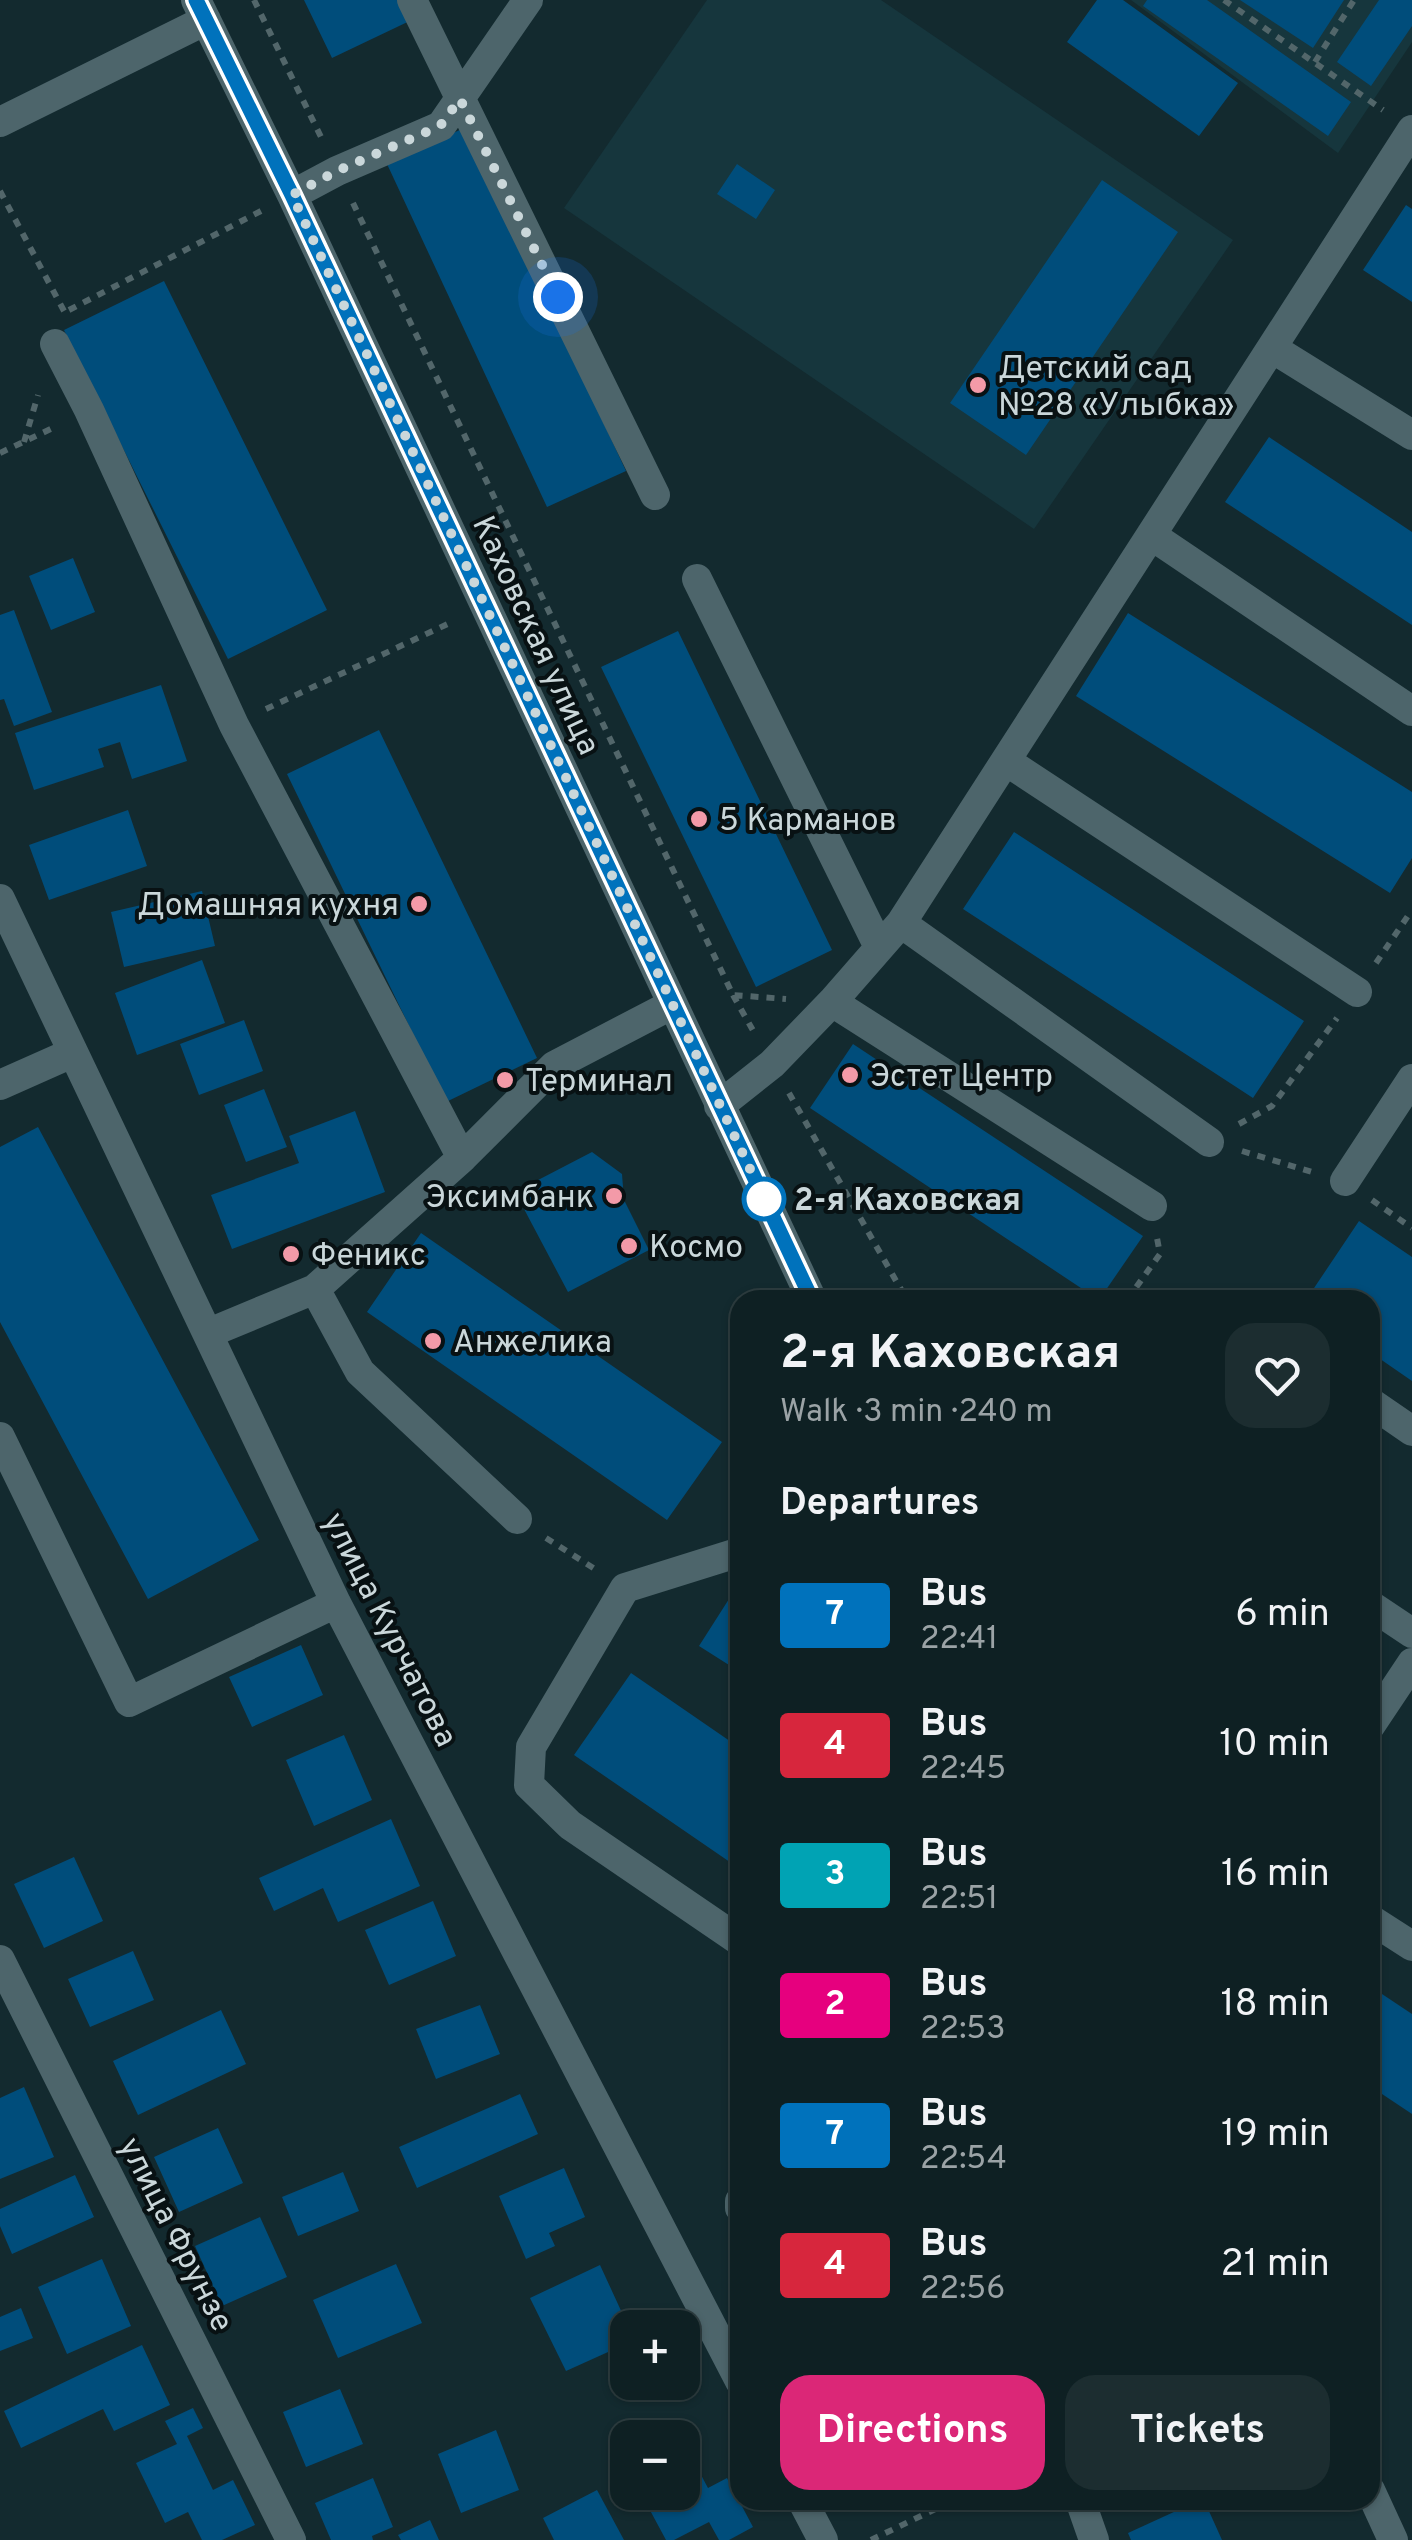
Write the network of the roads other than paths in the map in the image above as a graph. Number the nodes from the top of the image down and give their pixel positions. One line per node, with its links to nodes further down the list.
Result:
1 (412, 0): 4 (street)
2 (528, 0): 4 (street)
3 (201, 10): 5 (street); 7 (street, Каховская улица)
4 (460, 99): 7 (street); 11 (street)
5 (0, 122)
6 (1404, 124): 9 (street)
7 (292, 195): 21 (street, Каховская улица)
8 (54, 344): 27 (street)
9 (1272, 348): 10 (street); 12 (street)
10 (1412, 434)
11 (655, 495)
12 (1152, 535): 14 (street); 15 (street)
13 (697, 579): 18 (street)
14 (1412, 711)
15 (1006, 762): 17 (street); 19 (street)
16 (0, 900): 22 (street, улица Курчатова)
17 (901, 923): 18 (street); 26 (street)
18 (879, 947): 20 (street)
19 (1357, 992)
20 (832, 1002): 25 (street); 29 (street)
21 (671, 1005): 25 (street, Каховская улица); 27 (street)
22 (72, 1054): 24 (street); 32 (street, улица Курчатова)
23 (1412, 1079): 28 (street)
24 (0, 1086)
25 (719, 1106): 31 (street, Каховская улица)
26 (1208, 1142)
27 (462, 1158): 30 (street)
28 (1346, 1182)
29 (1152, 1206)
30 (315, 1289): 32 (street); 36 (street)
31 (807, 1290)
32 (209, 1332): 38 (street, улица Курчатова)
33 (1380, 1409): 34 (street)
34 (1412, 1432)
35 (0, 1437): 38 (street)
36 (517, 1519)
37 (730, 1555): 44 (street)
38 (336, 1603): 47 (street, улица Курчатова)
39 (1380, 1612): 40 (street)
40 (1412, 1633)
41 (1407, 1680): 42 (street)
42 (1380, 1714)
43 (1380, 1925): 45 (street)
44 (730, 1933)
45 (1412, 1946)
46 (0, 1960): 51 (street, улица Фрунзе)
47 (730, 2362)
48 (807, 2510): 52 (street)
49 (1084, 2510): 53 (street)
50 (1379, 2510): 54 (street)
51 (291, 2540)
52 (823, 2540)
53 (1094, 2540)
54 (1393, 2540)

